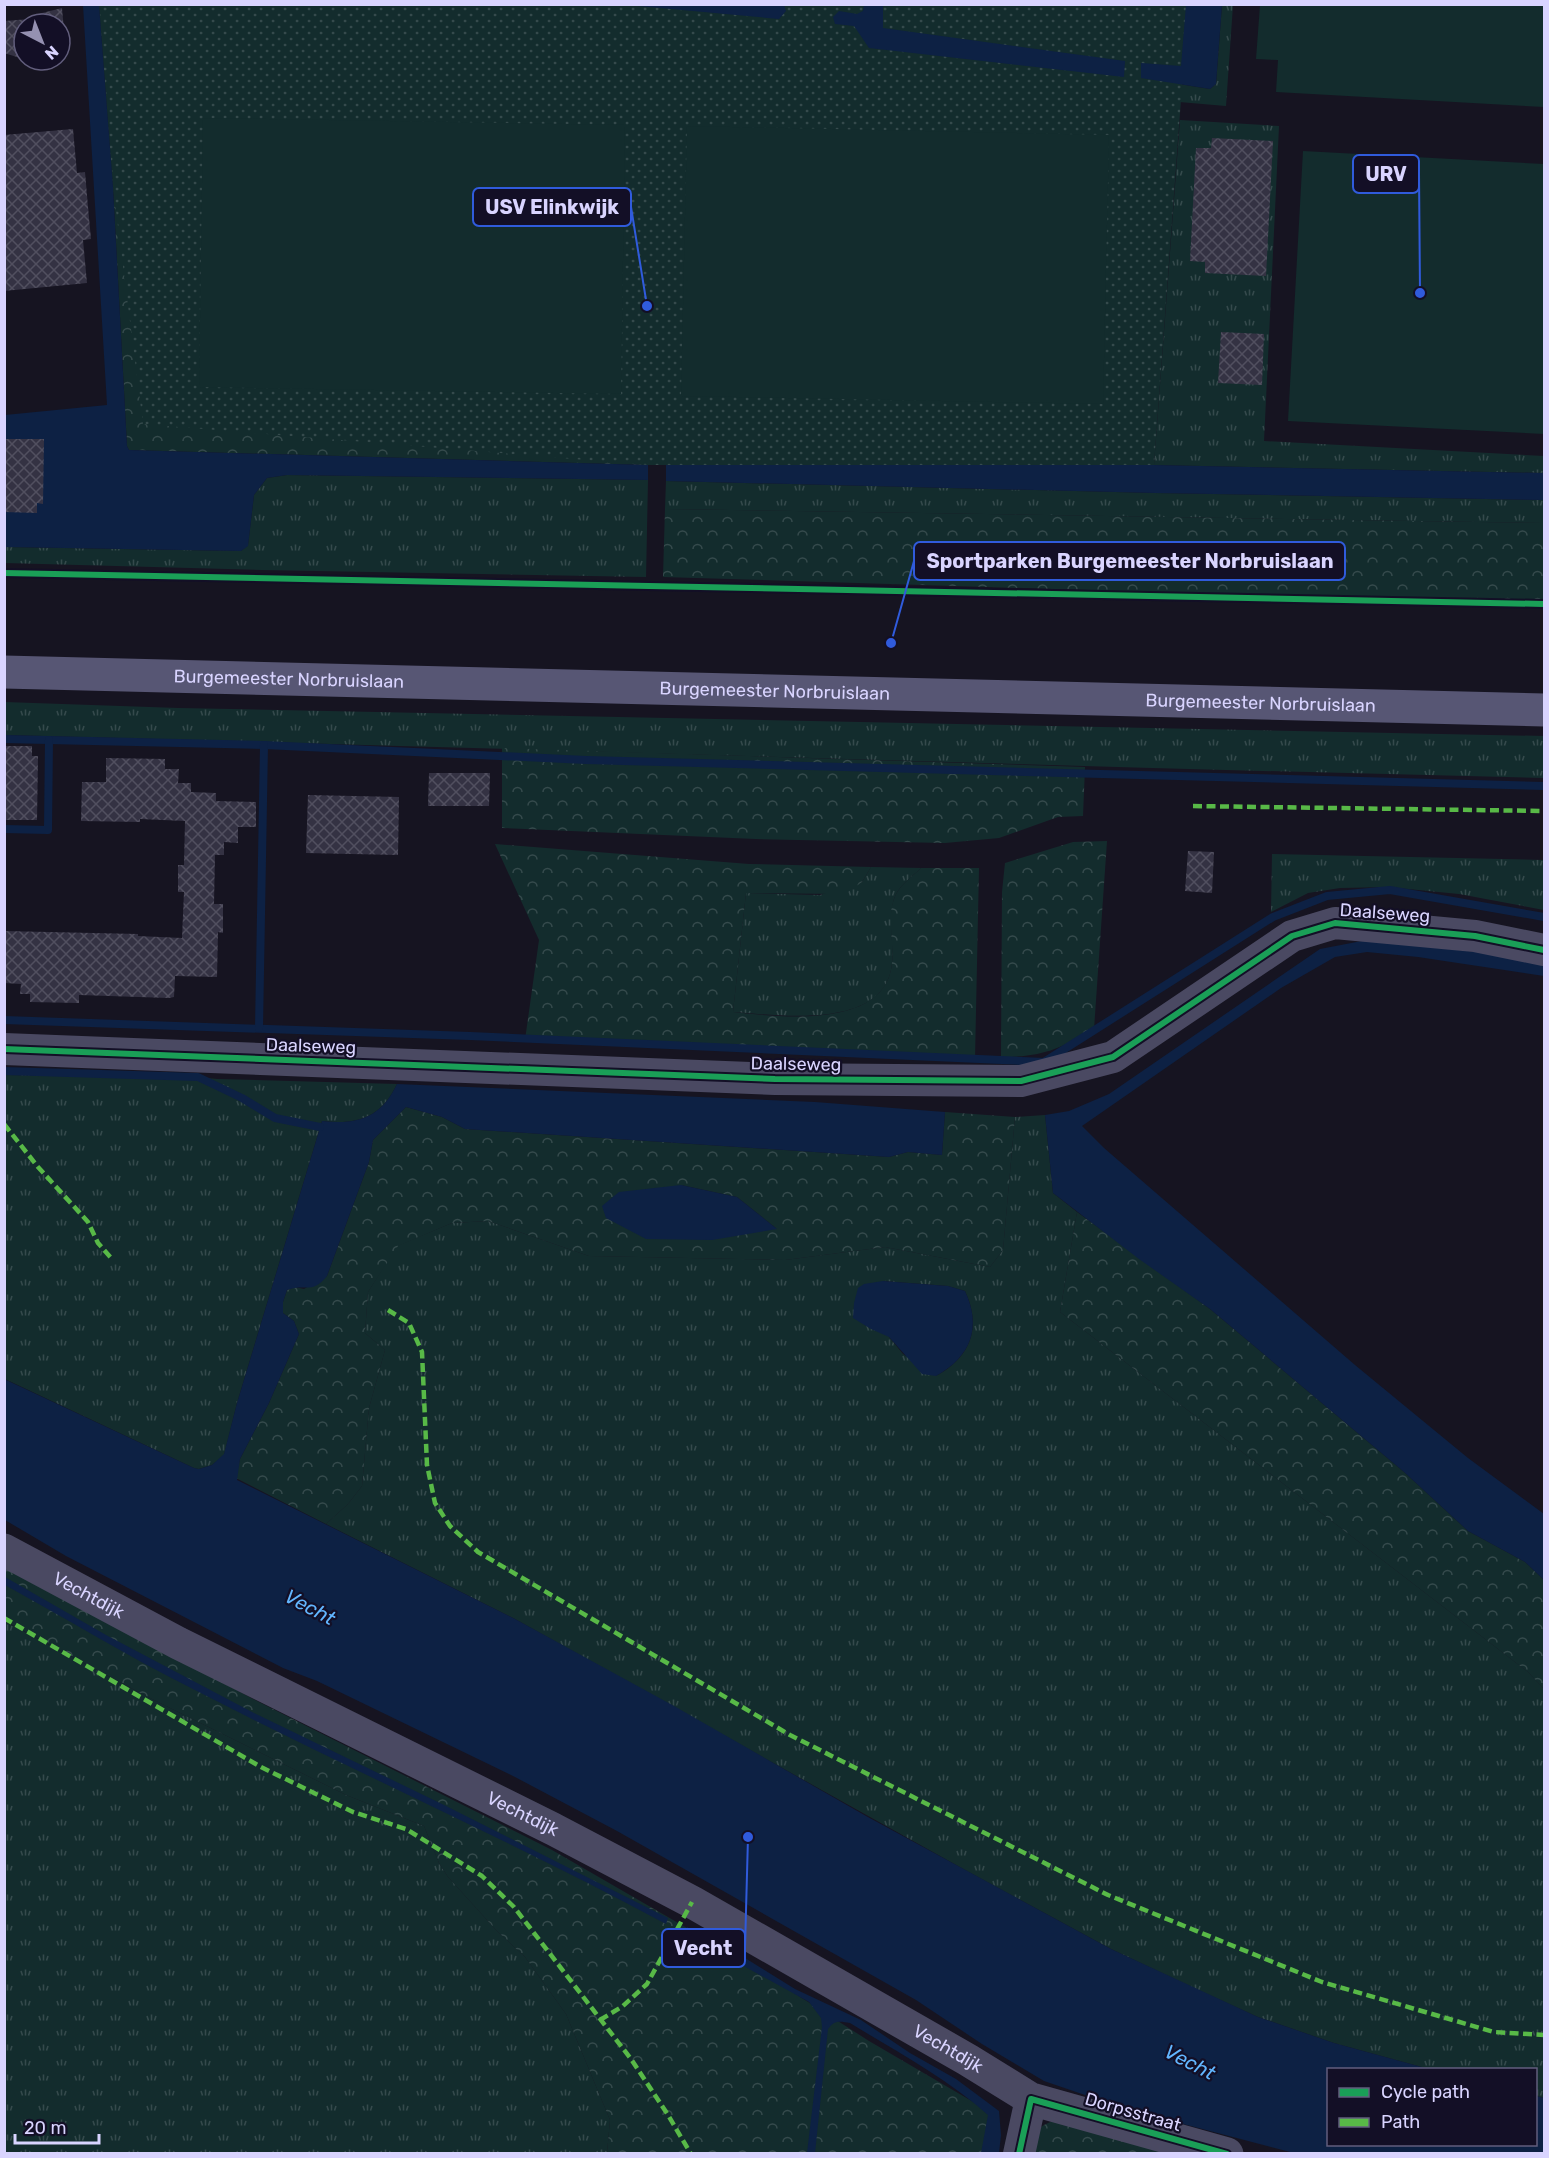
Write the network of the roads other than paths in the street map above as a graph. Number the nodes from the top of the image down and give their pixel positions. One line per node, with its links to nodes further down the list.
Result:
1 (4, 672): 2 (main road, Burgemeester Norbruislaan)
2 (1545, 710)
3 (1545, 950): 4 (street, Daalseweg)
4 (4, 1049)
5 (4, 1550): 6 (street, Vechtdijk)
6 (1031, 2099): 7 (street); 8 (street, Dorpsstraat)
7 (1019, 2154)
8 (1227, 2154)

